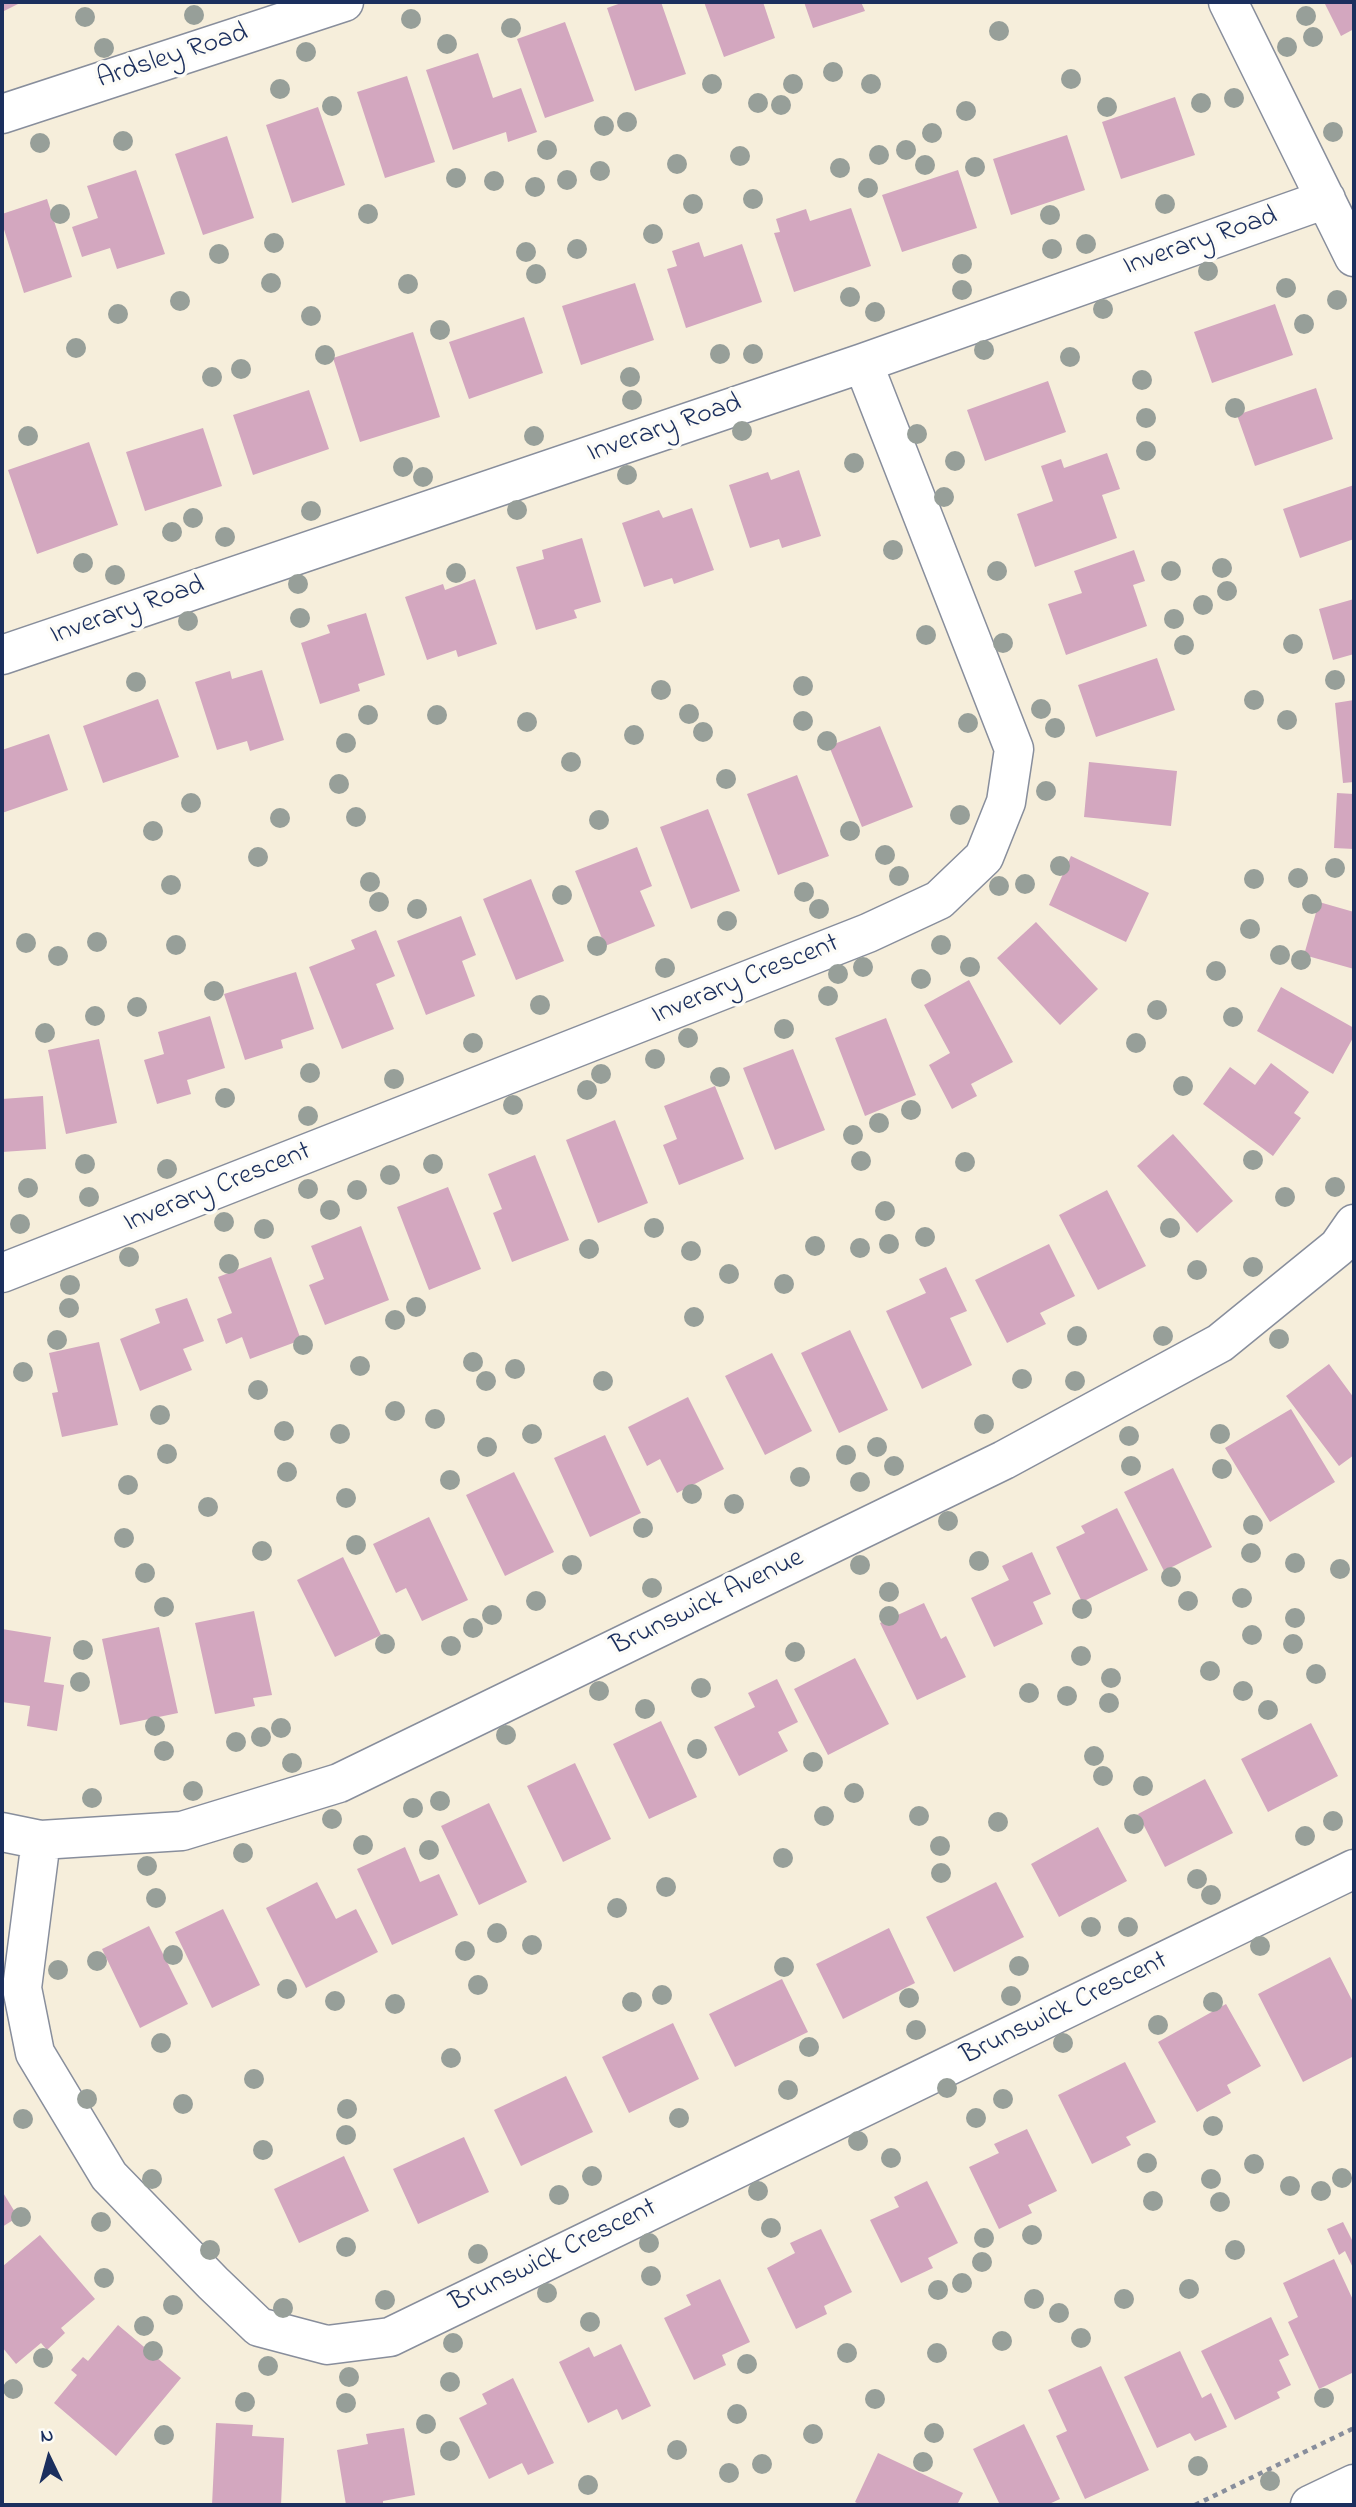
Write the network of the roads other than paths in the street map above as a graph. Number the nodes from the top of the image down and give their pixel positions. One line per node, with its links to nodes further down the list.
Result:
1 (344, 2): 3 (street, Ardsley Road)
2 (1228, 2): 4 (street)
3 (2, 114)
4 (1326, 199): 5 (street); 6 (street, Inverary Road)
5 (1354, 257)
6 (863, 363): 7 (street, Inverary Road); 9 (street, Inverary Crescent)
7 (2, 655)
8 (1354, 1224): 11 (street, Brunswick Avenue)
9 (2, 1273)
10 (2, 1832): 11 (street, Brunswick Avenue)
11 (41, 1840): 12 (street, Brunswick Crescent)
12 (1354, 1869)
13 (1354, 2484): 14 (street)
14 (1310, 2505)

